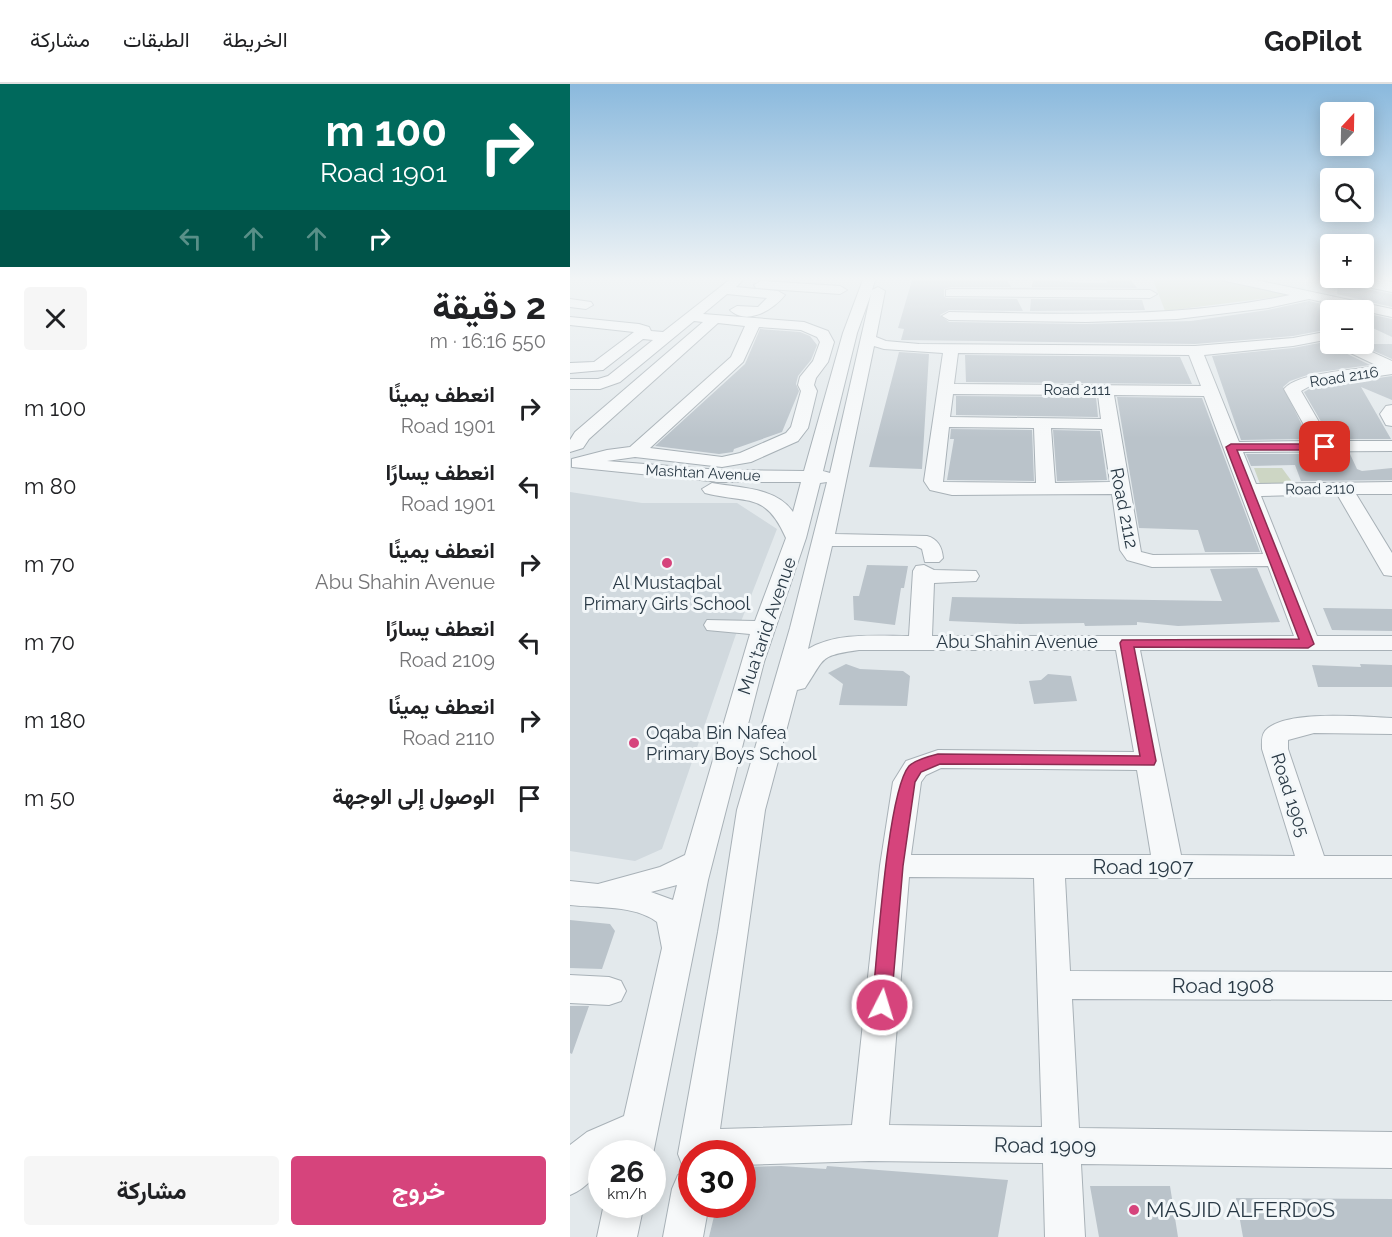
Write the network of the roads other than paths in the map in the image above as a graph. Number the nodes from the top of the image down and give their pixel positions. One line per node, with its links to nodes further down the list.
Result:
1 (635, 331): 20 (street)
2 (640, 331): 12 (street)
3 (675, 331): 12 (street)
4 (691, 331): 42 (street)
5 (750, 331): 40 (street)
6 (815, 331): 27 (street)
7 (851, 331): 15 (street, Mua'tarid Avenue)
8 (870, 331): 14 (street, Mua'tarid Avenue)
9 (1052, 331): 11 (street)
10 (1080, 331): 11 (street)
11 (1067, 333): 17 (street); 18 (street)
12 (668, 337): 24 (street)
13 (1320, 337): 18 (street)
14 (869, 339): 16 (street); 22 (street, Mua'tarid Avenue)
15 (847, 348): 27 (street); 30 (street, Mua'tarid Avenue)
16 (919, 348): 17 (street); 22 (street)
17 (951, 349): 25 (street)
18 (1195, 351): 28 (street)
19 (1363, 354): 21 (street, Road 2116)
20 (570, 368)
21 (1392, 368): 39 (street, Road 2116)
22 (860, 381): 44 (street, Mua'tarid Avenue)
23 (570, 384): 24 (street)
24 (600, 384): 35 (street)
25 (945, 389): 26 (street, Road 2111); 32 (street)
26 (1105, 390): 28 (street, Road 2111); 34 (street, Road 2112)
27 (809, 391): 43 (street)
28 (1210, 391): 38 (street)
29 (1392, 410): 31 (street)
30 (829, 414): 43 (street); 44 (street, Mua'tarid Avenue)
31 (1392, 421)
32 (941, 422): 33 (street, Road 2111); 45 (street)
33 (1042, 423): 34 (street, Road 2111); 45 (street)
34 (1110, 424): 46 (street, Road 2112)
35 (570, 438)
36 (1392, 446): 39 (street)
37 (699, 447): 41 (street)
38 (1231, 447): 39 (street); 49 (street)
39 (1325, 447)
40 (635, 452): 41 (street); 42 (street)
41 (661, 456): 43 (street)
42 (572, 462): 43 (street, Mashtan Avenue)
43 (715, 475): 44 (street, Mashtan Avenue); 51 (street)
44 (823, 483): 51 (street, Mua'tarid Avenue)
45 (1046, 488): 46 (street)
46 (1119, 488): 52 (street, Road 2112)
47 (1392, 488): 48 (street, Road 2110)
48 (1343, 489): 49 (street, Road 2110); 50 (street)
49 (1247, 490): 52 (street)
50 (1382, 537): 54 (street)
51 (809, 539): 53 (street); 56 (street, Mua'tarid Avenue); 58 (street, Mua'tarid Avenue)
52 (1275, 560): 63 (street)
53 (927, 569): 55 (street); 59 (street)
54 (1392, 570)
55 (968, 576)
56 (812, 582): 60 (street, Abu Shahin Avenue); 65 (street, Mua'tarid Avenue)
57 (715, 625): 58 (street)
58 (764, 628): 67 (street, Mua'tarid Avenue)
59 (920, 642): 60 (street, Abu Shahin Avenue); 61 (street, Abu Shahin Avenue)
60 (859, 643): 65 (street, Abu Shahin Avenue)
61 (1127, 643): 63 (street, Abu Shahin Avenue); 66 (street)
62 (1392, 643): 63 (street, Abu Shahin Avenue)
63 (1308, 644)
64 (1392, 726): 70 (street, Road 1905)
65 (771, 743): 80 (street, Mua'tarid Avenue)
66 (1149, 761): 68 (street); 71 (street)
67 (698, 862): 73 (street); 74 (street, Mua'tarid Avenue)
68 (895, 866): 69 (street, Road 1907); 81 (street)
69 (1049, 866): 71 (street, Road 1907); 75 (street)
70 (1313, 866): 71 (street, Road 1907); 72 (street, Road 1907)
71 (1168, 867)
72 (1392, 867)
73 (580, 898): 74 (street)
74 (677, 953): 79 (street, Mua'tarid Avenue)
75 (1055, 986): 76 (street, Road 1908); 82 (street)
76 (1392, 986)
77 (570, 989): 78 (street)
78 (609, 991)
79 (637, 1140)
80 (700, 1140)
81 (869, 1143): 82 (street, Road 1909); 83 (street, Road 1909)
82 (1062, 1147): 84 (street, Road 1909); 91 (street)
83 (756, 1148)
84 (1392, 1150)
85 (588, 1154): 86 (street)
86 (570, 1176)
87 (621, 1218): 89 (street)
88 (687, 1218): 90 (street)
89 (617, 1237)
90 (683, 1237)
91 (1065, 1237)

